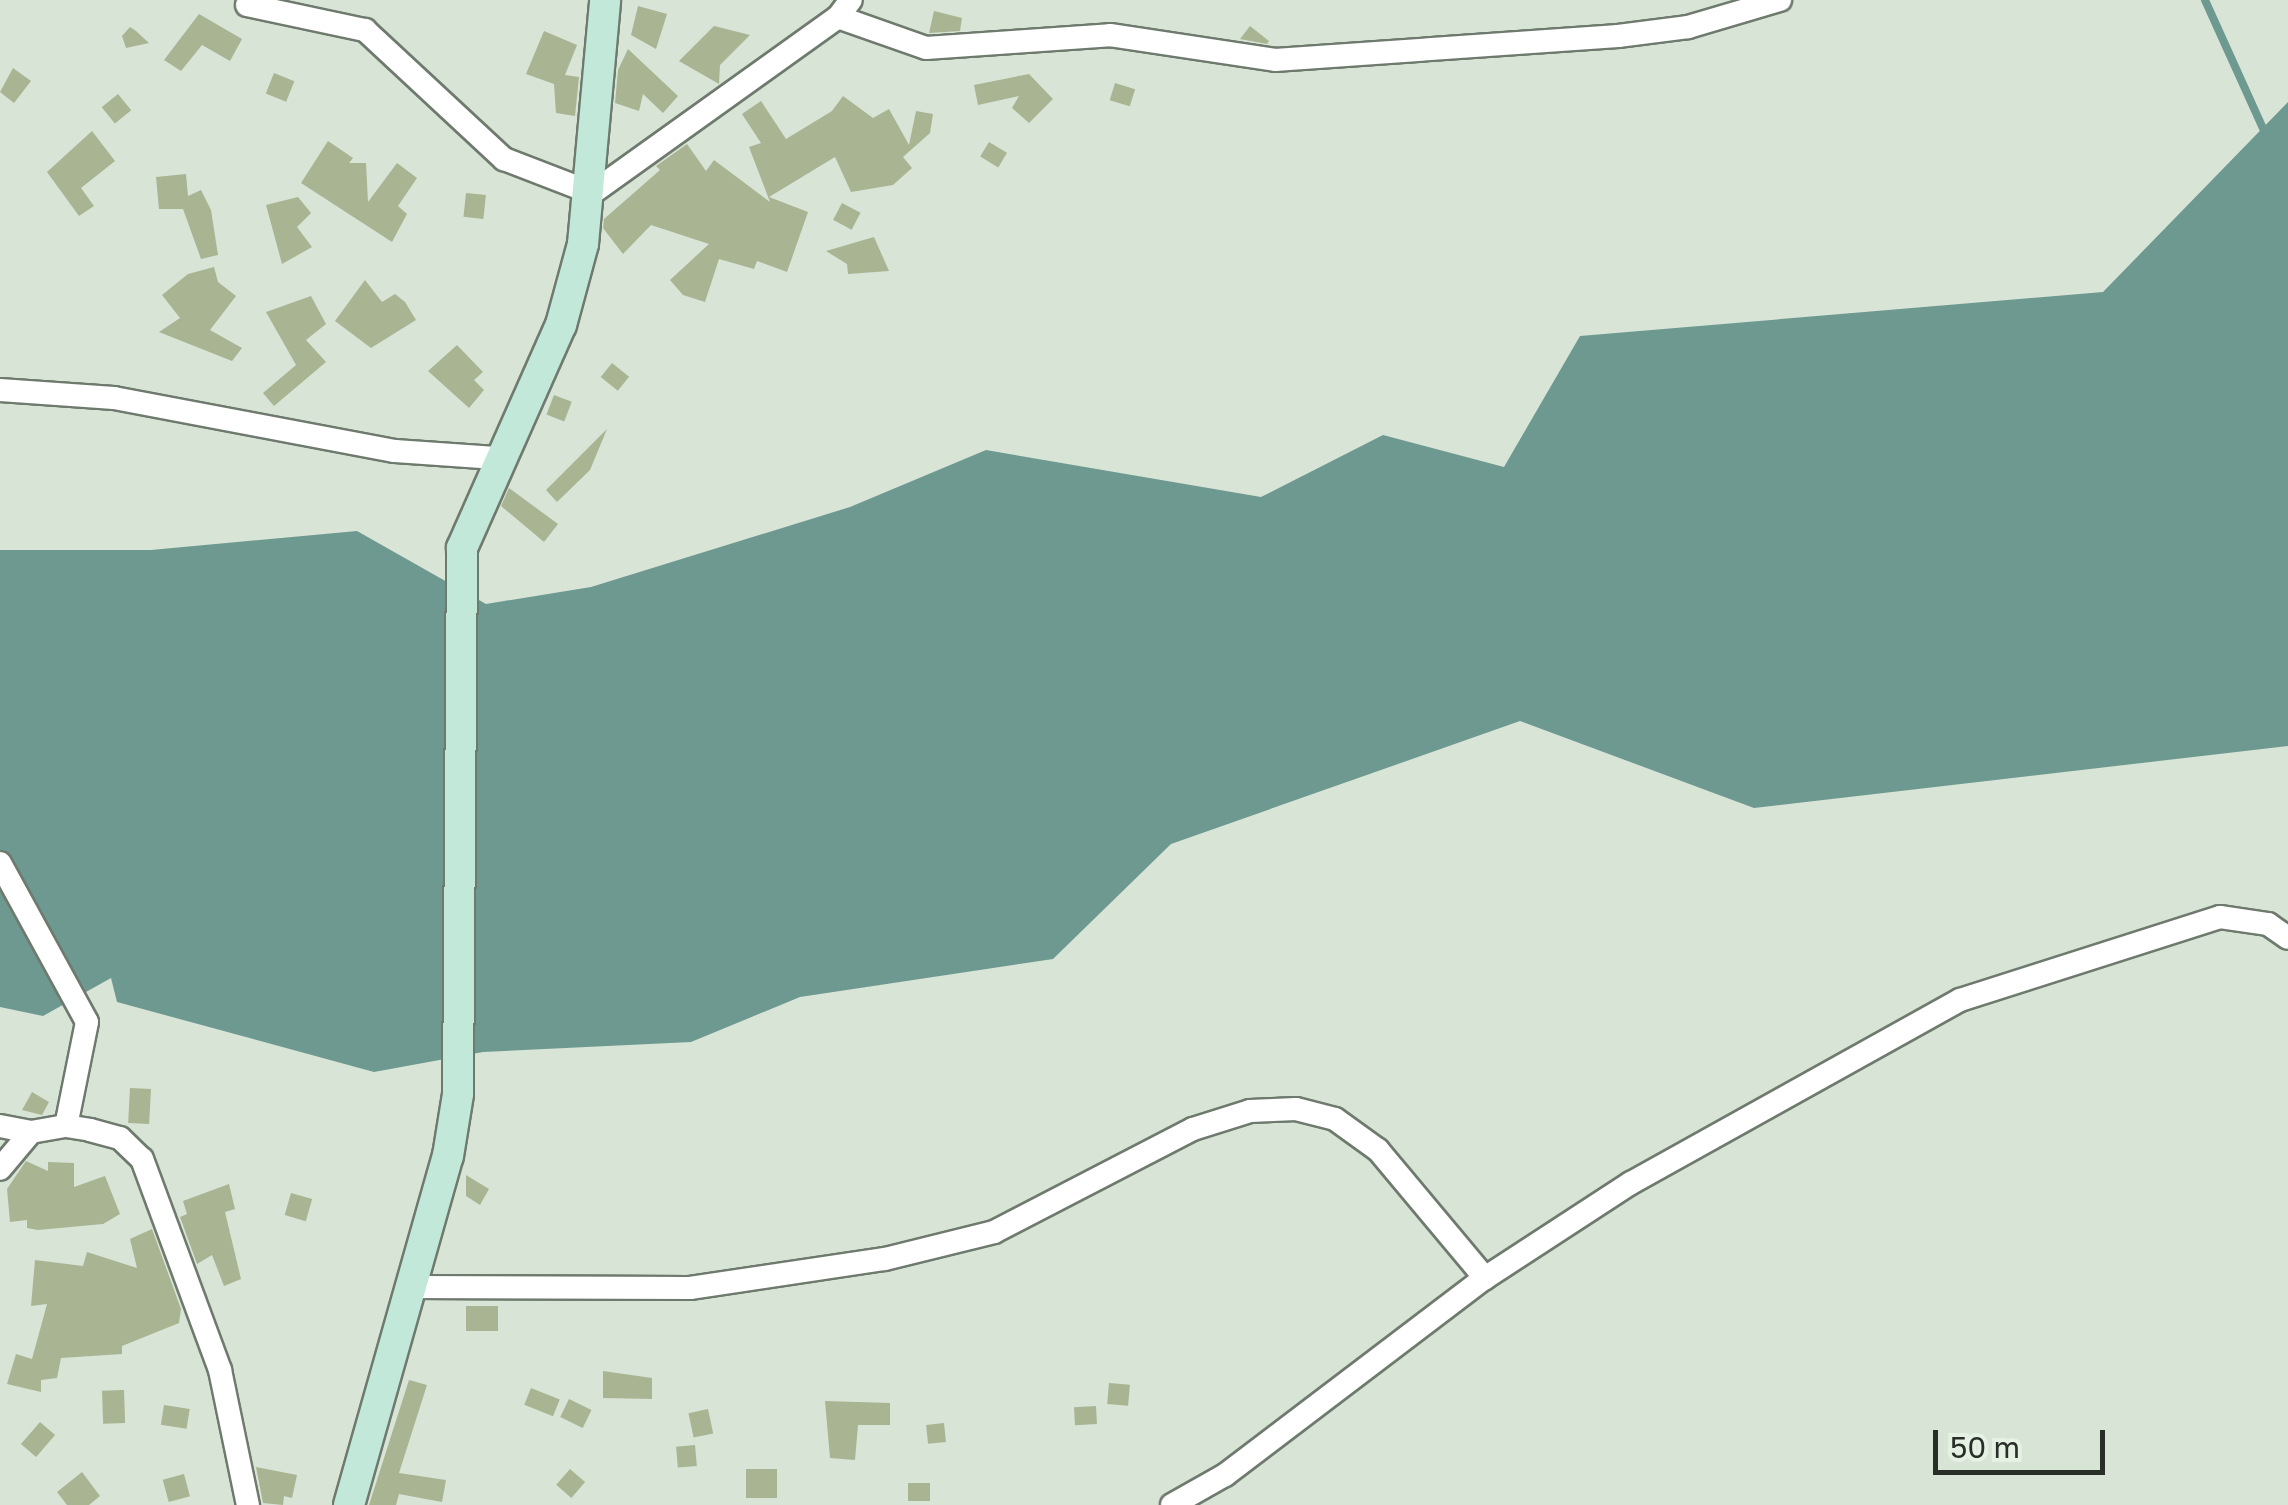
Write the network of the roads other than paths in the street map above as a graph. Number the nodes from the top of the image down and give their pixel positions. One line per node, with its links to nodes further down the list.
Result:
1 (605, 0): 5 (street)
2 (1780, 0): 4 (street)
3 (247, 4): 5 (street)
4 (844, 9): 5 (street)
5 (592, 193): 7 (street)
6 (0, 390): 7 (street)
7 (496, 458): 15 (street)
8 (0, 862): 11 (street)
9 (2288, 938): 14 (street)
10 (0, 1126): 12 (street)
11 (66, 1126): 12 (street); 16 (street)
12 (31, 1132): 13 (street)
13 (0, 1170)
14 (1485, 1278): 15 (street); 18 (street)
15 (410, 1287): 17 (street)
16 (248, 1505)
17 (349, 1505)
18 (1172, 1505)

